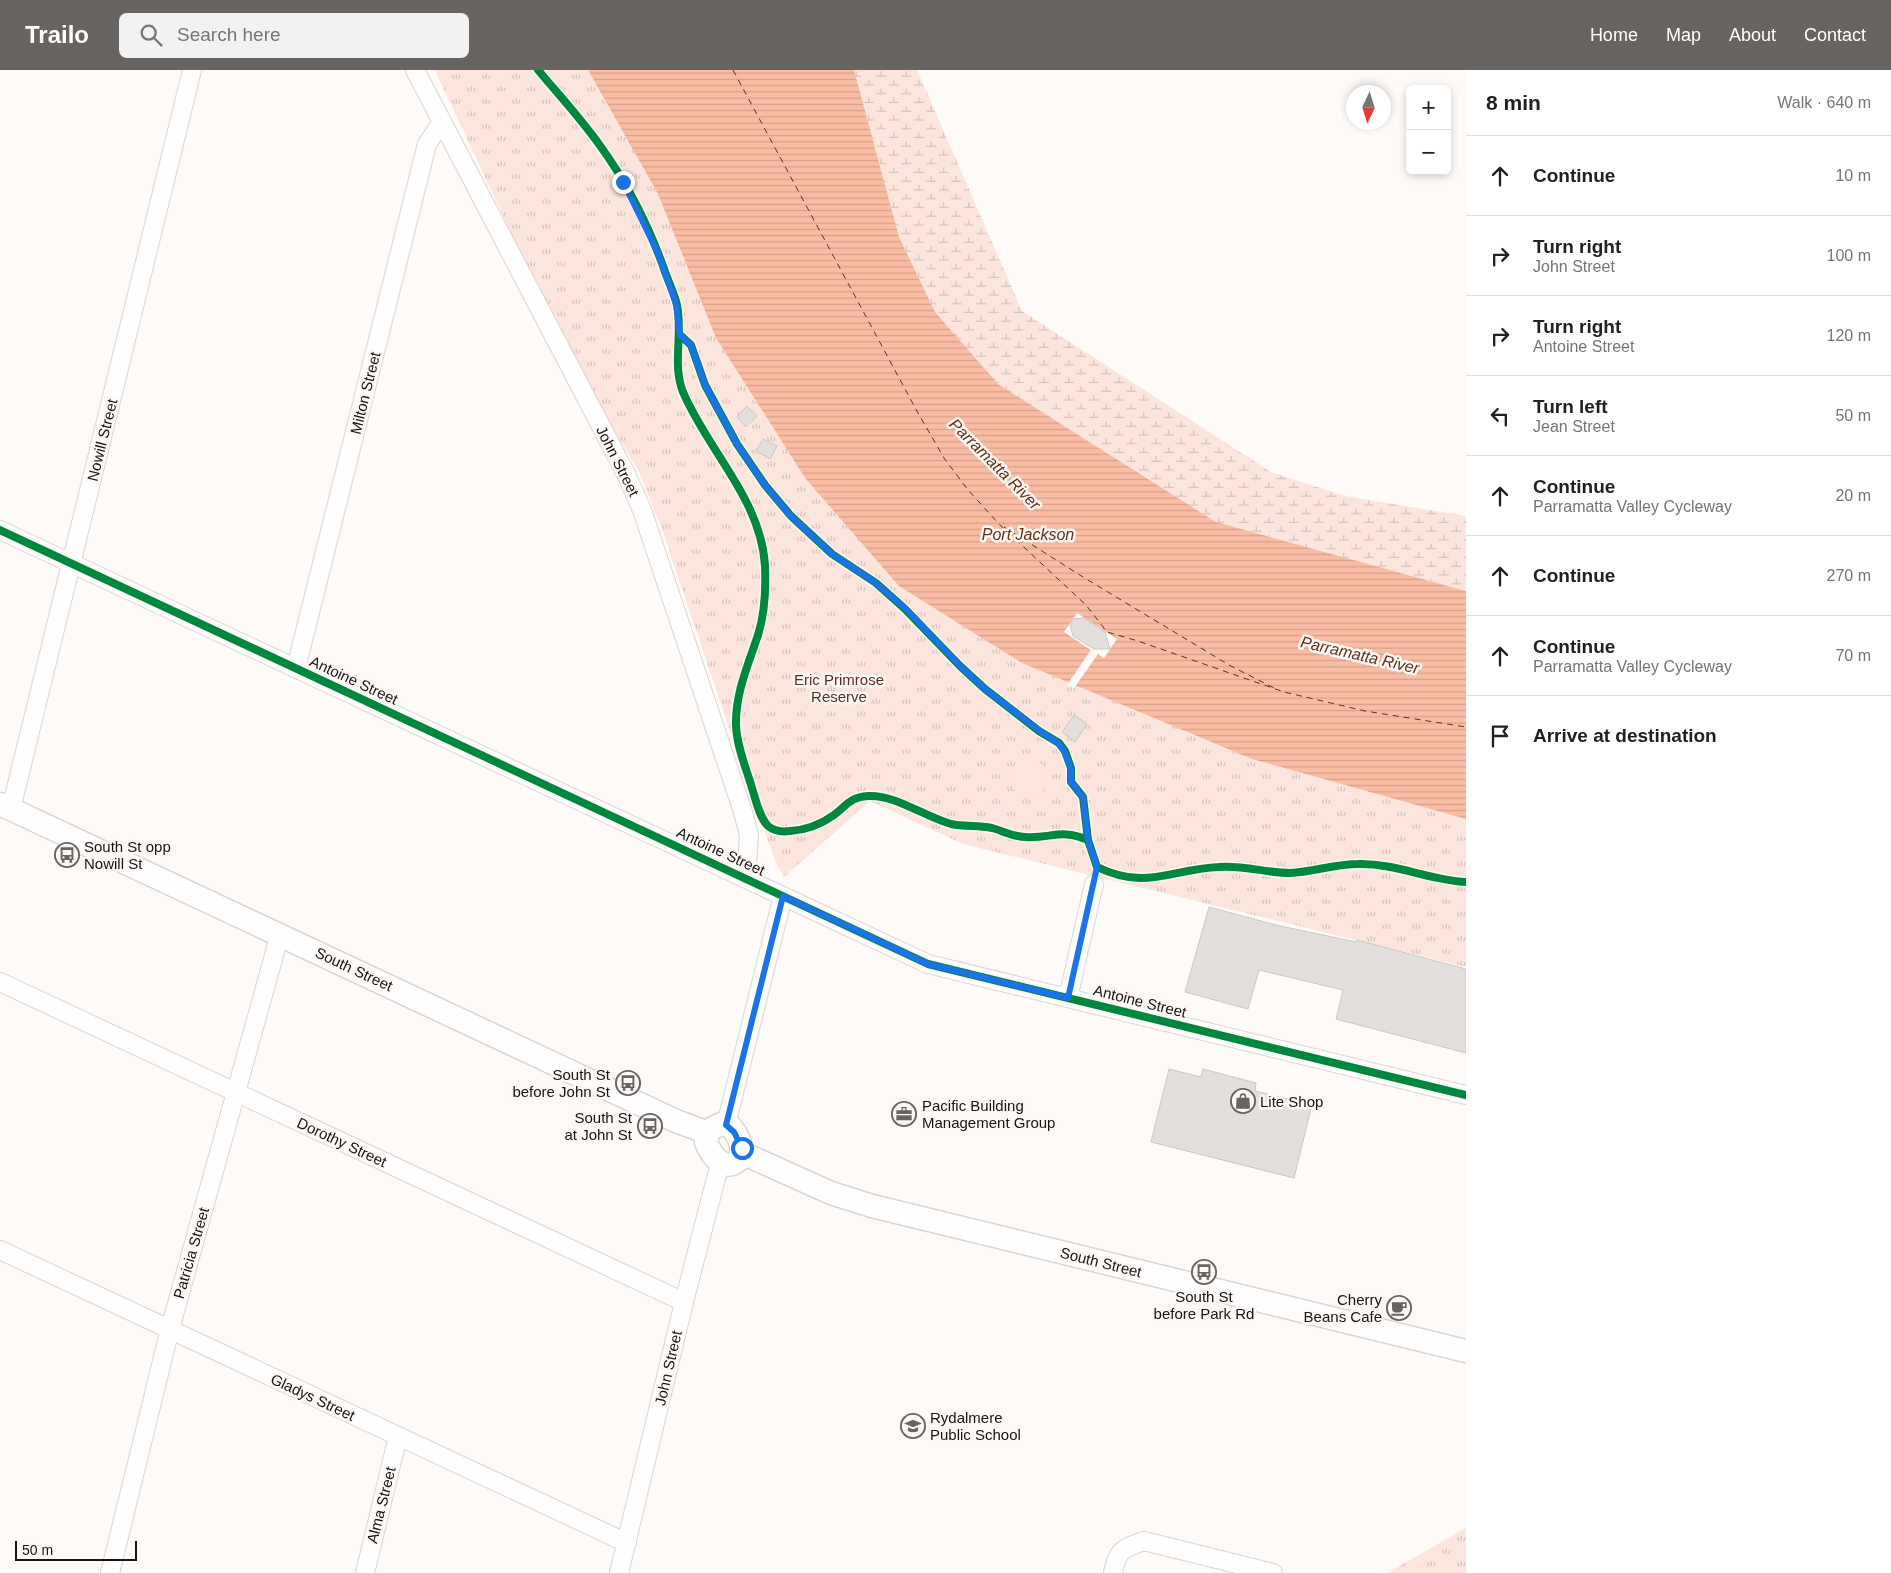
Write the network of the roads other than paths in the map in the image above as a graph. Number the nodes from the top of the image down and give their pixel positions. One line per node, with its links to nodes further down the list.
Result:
1 (192, 70): 5 (street, Nowill Street)
2 (415, 70): 3 (street, John Street)
3 (442, 122): 6 (street, Milton Street); 8 (street, John Street)
4 (0, 530): 5 (street, Antoine Street)
5 (72, 563): 6 (street, Antoine Street); 7 (street, Nowill Street)
6 (296, 668): 8 (street, Antoine Street)
7 (6, 807): 11 (street, South Street)
8 (746, 878): 10 (street, Antoine Street)
9 (1094, 884): 13 (street)
10 (783, 896): 13 (street, Antoine Street); 16 (street)
11 (280, 934): 14 (street, Patricia Street); 16 (street, South Street)
12 (0, 982): 14 (street, Dorothy Street)
13 (1068, 998): 15 (street, Antoine Street)
14 (236, 1092): 20 (street, Dorothy Street); 21 (street, Patricia Street)
15 (1466, 1095)
16 (717, 1129): 17 (street); 18 (street)
17 (742, 1153): 18 (street); 22 (street, South Street)
18 (720, 1163): 20 (street, John Street)
19 (0, 1250): 21 (street, Gladys Street)
20 (684, 1302): 24 (street, John Street)
21 (170, 1329): 23 (street, Gladys Street); 25 (street, Patricia Street)
22 (1466, 1351)
23 (398, 1436): 24 (street, Gladys Street); 26 (street, Alma Street)
24 (627, 1543): 27 (street, John Street)
25 (110, 1573)
26 (365, 1573)
27 (619, 1573)
28 (1113, 1573): 29 (street)
29 (1273, 1573)

